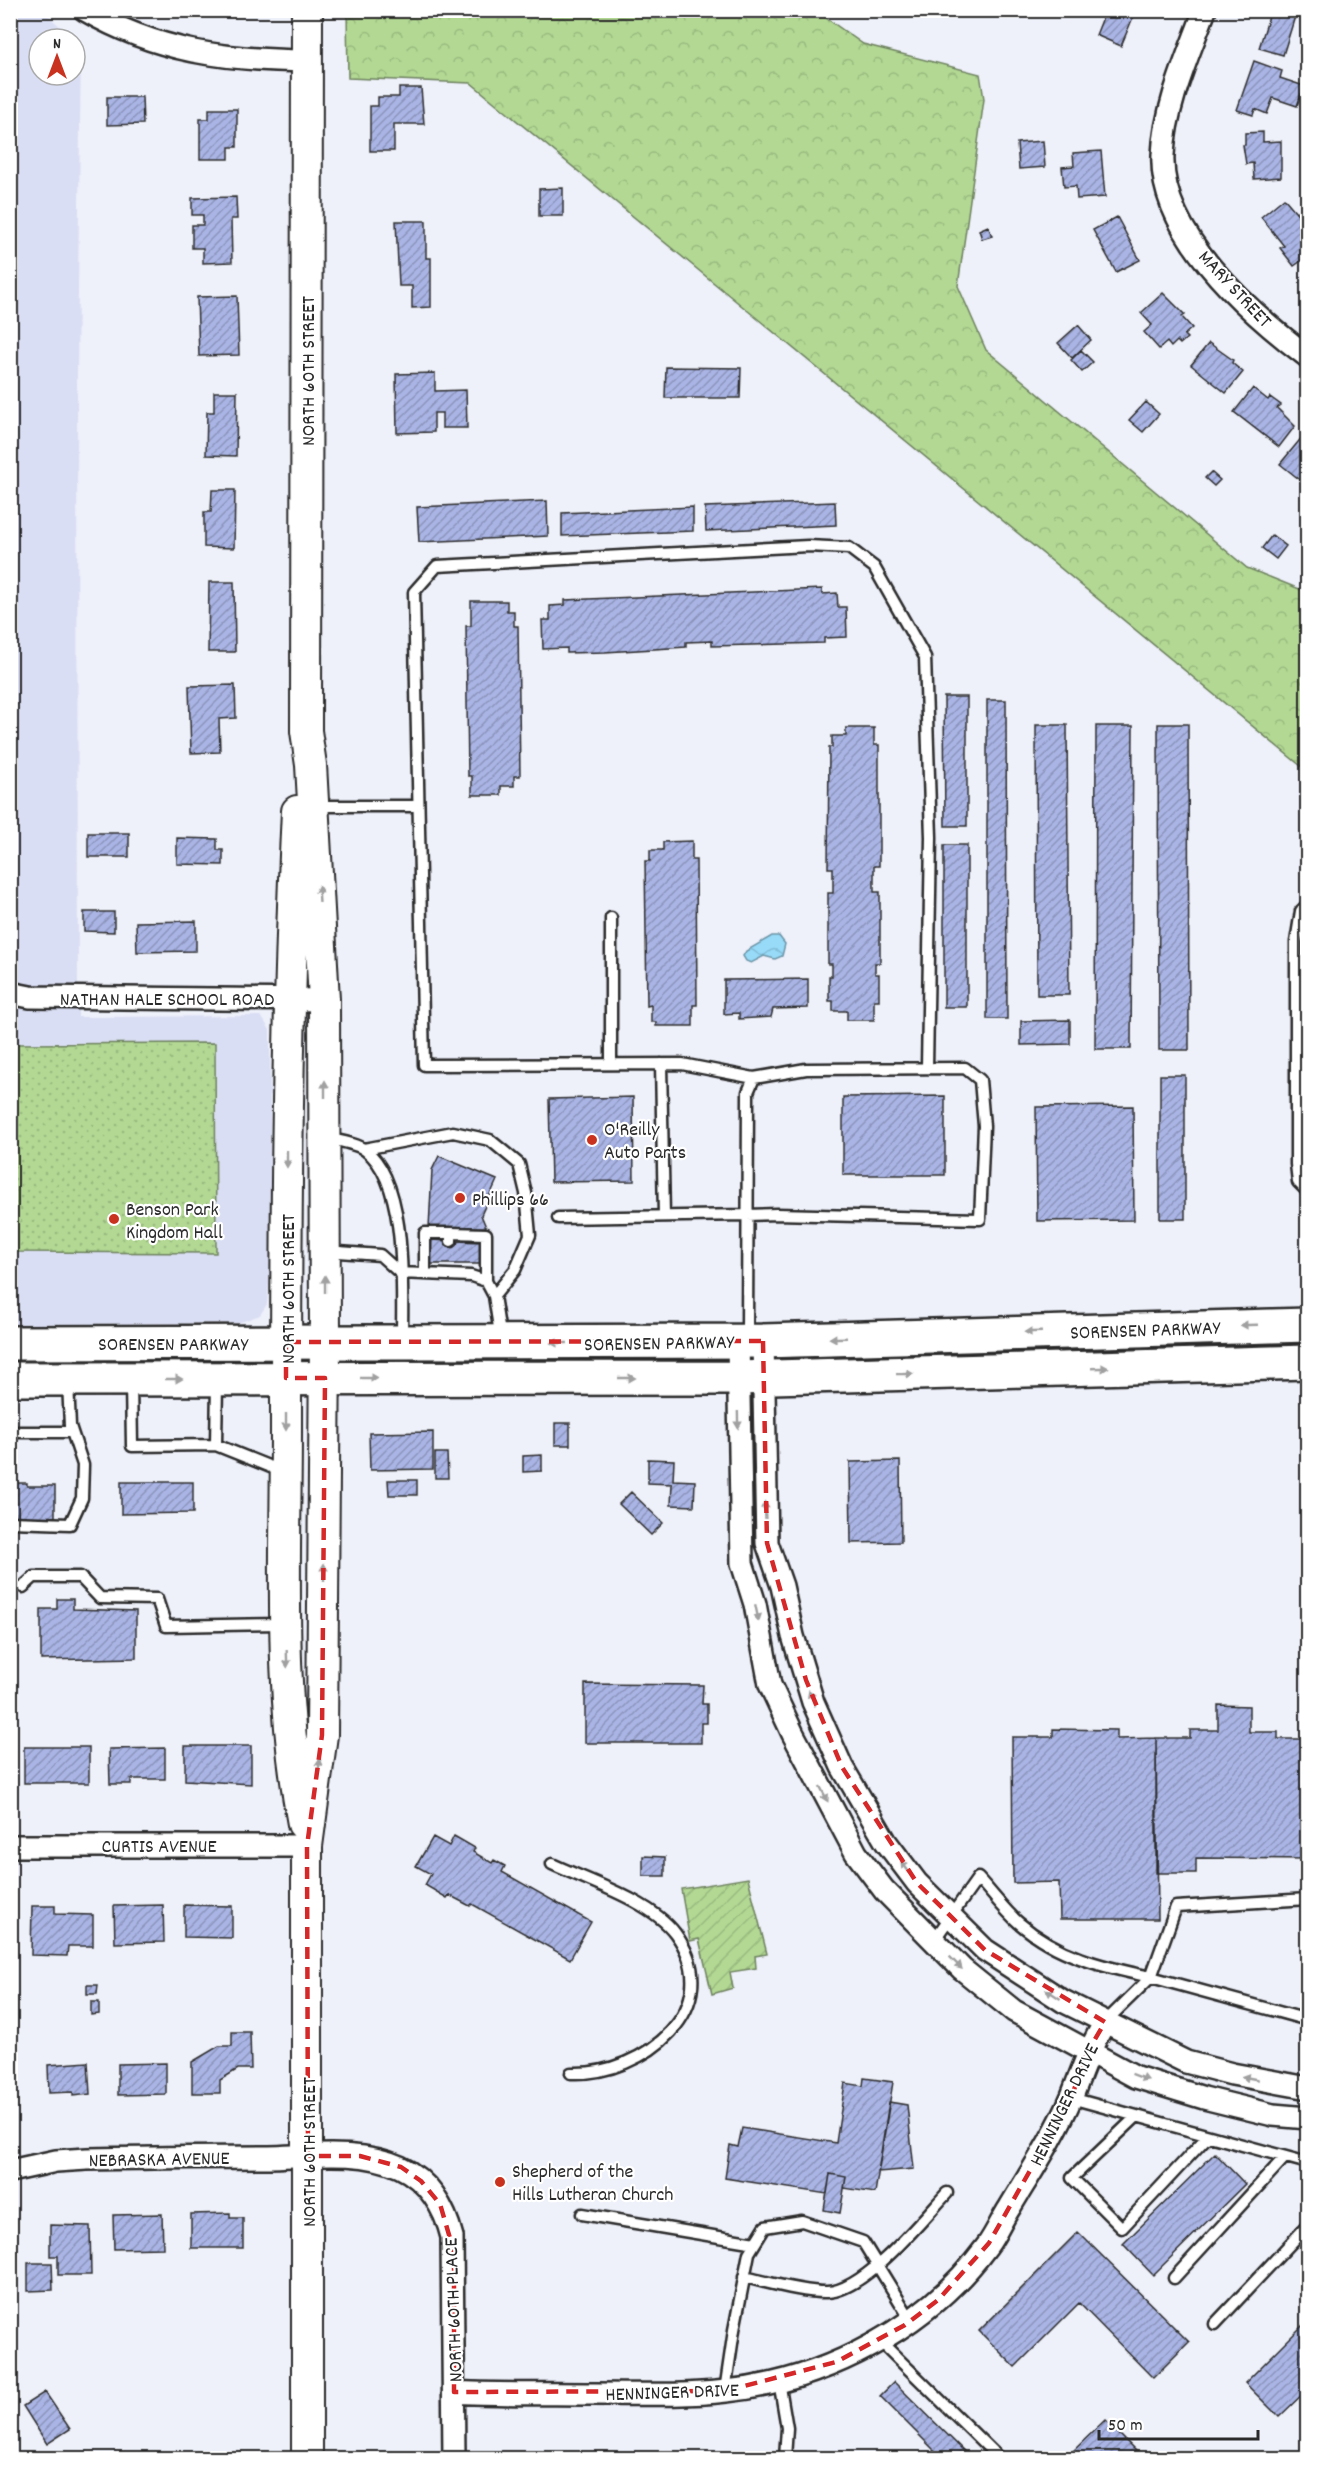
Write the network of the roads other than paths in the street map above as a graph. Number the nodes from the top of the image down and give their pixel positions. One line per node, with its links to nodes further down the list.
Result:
1 (85, 10): 4 (street)
2 (307, 10): 4 (main road, NORTH 60TH STREET)
3 (1205, 10): 5 (street, MARY STREET)
4 (307, 61): 6 (main road, NORTH 60TH STREET)
5 (1308, 357)
6 (305, 806): 7 (lane); 11 (main road, NORTH 60TH STREET); 12 (main road, NORTH 60TH STREET, one-way to 6)
7 (418, 806): 13 (lane); 15 (lane)
8 (1308, 904): 19 (lane)
9 (611, 918): 13 (lane)
10 (10, 993): 11 (street, NATHAN HALE SCHOOL ROAD)
11 (288, 999): 12 (street, NATHAN HALE SCHOOL ROAD); 32 (main road, NORTH 60TH STREET, one-way to 32)
12 (324, 1000): 17 (main road, NORTH 60TH STREET, one-way to 12)
13 (611, 1064): 14 (lane)
14 (661, 1064): 16 (lane); 21 (lane)
15 (927, 1068): 16 (lane); 20 (lane)
16 (754, 1078): 20 (lane)
17 (325, 1138): 18 (lane); 23 (main road, NORTH 60TH STREET)
18 (364, 1149): 25 (lane); 29 (lane)
19 (1308, 1192)
20 (747, 1215): 21 (lane); 31 (lane)
21 (664, 1216): 22 (lane)
22 (558, 1218)
23 (325, 1251): 25 (lane); 33 (main road, NORTH 60TH STREET, one-way to 23)
24 (452, 1264): 27 (lane)
25 (400, 1274): 26 (lane); 34 (lane)
26 (425, 1274): 27 (lane); 28 (lane)
27 (452, 1276): 28 (lane)
28 (486, 1281): 29 (lane)
29 (494, 1296): 35 (lane)
30 (1308, 1325): 31 (main road, SORENSEN PARKWAY, one-way to 31)
31 (749, 1341): 35 (main road, SORENSEN PARKWAY, one-way to 35); 40 (street)
32 (286, 1342): 33 (main road, SORENSEN PARKWAY); 36 (main road, SORENSEN PARKWAY); 38 (main road, NORTH 60TH STREET)
33 (325, 1342): 34 (main road, SORENSEN PARKWAY); 39 (main road, NORTH 60TH STREET)
34 (402, 1342): 35 (main road, SORENSEN PARKWAY)
35 (501, 1342)
36 (10, 1343)
37 (1308, 1362): 40 (main road, SORENSEN PARKWAY, one-way to 37)
38 (286, 1378): 39 (main road, SORENSEN PARKWAY); 44 (main road, SORENSEN PARKWAY); 48 (main road, NORTH 60TH STREET, one-way to 48)
39 (325, 1378): 40 (main road, SORENSEN PARKWAY, one-way to 40); 53 (main road, NORTH 60TH STREET, one-way to 39)
40 (750, 1378): 56 (street, one-way to 40); 57 (street, one-way to 57)
41 (10, 1379): 42 (main road, SORENSEN PARKWAY)
42 (68, 1379): 43 (main road, SORENSEN PARKWAY); 46 (lane)
43 (131, 1379): 44 (main road, SORENSEN PARKWAY, one-way to 44); 47 (lane)
44 (217, 1379): 47 (lane)
45 (10, 1432): 46 (lane)
46 (72, 1432): 49 (lane)
47 (216, 1445): 48 (lane)
48 (286, 1473): 51 (main road, NORTH 60TH STREET)
49 (10, 1522)
50 (22, 1587): 51 (lane)
51 (286, 1624): 53 (main road, NORTH 60TH STREET, one-way to 53)
52 (10, 1846): 53 (street, CURTIS AVENUE)
53 (307, 1846): 68 (main road, NORTH 60TH STREET)
54 (552, 1864): 62 (lane)
55 (1308, 1899): 58 (lane)
56 (953, 1916): 57 (lane); 58 (lane); 60 (street, one-way to 56)
57 (934, 1940): 61 (street, one-way to 61)
58 (1151, 1977): 59 (lane); 60 (lane)
59 (1308, 2020)
60 (1105, 2022): 61 (street, HENNINGER DRIVE); 63 (street, one-way to 60)
61 (1087, 2053): 64 (street, HENNINGER DRIVE); 66 (street, one-way to 66)
62 (572, 2073)
63 (1308, 2088)
64 (1071, 2098): 65 (lane); 79 (street, HENNINGER DRIVE)
65 (1136, 2117): 67 (lane); 67 (lane)
66 (1308, 2118)
67 (1207, 2137): 69 (lane)
68 (308, 2156): 71 (street, NEBRASKA AVENUE); 84 (street, NORTH 60TH PLACE); 85 (main road, NORTH 60TH STREET)
69 (1285, 2157): 70 (lane); 78 (lane)
70 (1308, 2163)
71 (10, 2171)
72 (947, 2193): 76 (lane)
73 (582, 2214): 75 (lane)
74 (1308, 2225): 80 (lane)
75 (755, 2243): 76 (lane); 77 (lane)
76 (879, 2266): 77 (lane); 79 (lane)
77 (744, 2277): 83 (lane)
78 (1174, 2278)
79 (911, 2320): 81 (street, HENNINGER DRIVE)
80 (1215, 2324)
81 (879, 2340): 82 (street, HENNINGER DRIVE); 88 (lane)
82 (779, 2381): 83 (street, HENNINGER DRIVE); 87 (lane)
83 (725, 2391): 84 (street, HENNINGER DRIVE)
84 (454, 2392): 86 (street, NORTH 60TH PLACE)
85 (307, 2458)
86 (454, 2458)
87 (785, 2458)
88 (999, 2458)

